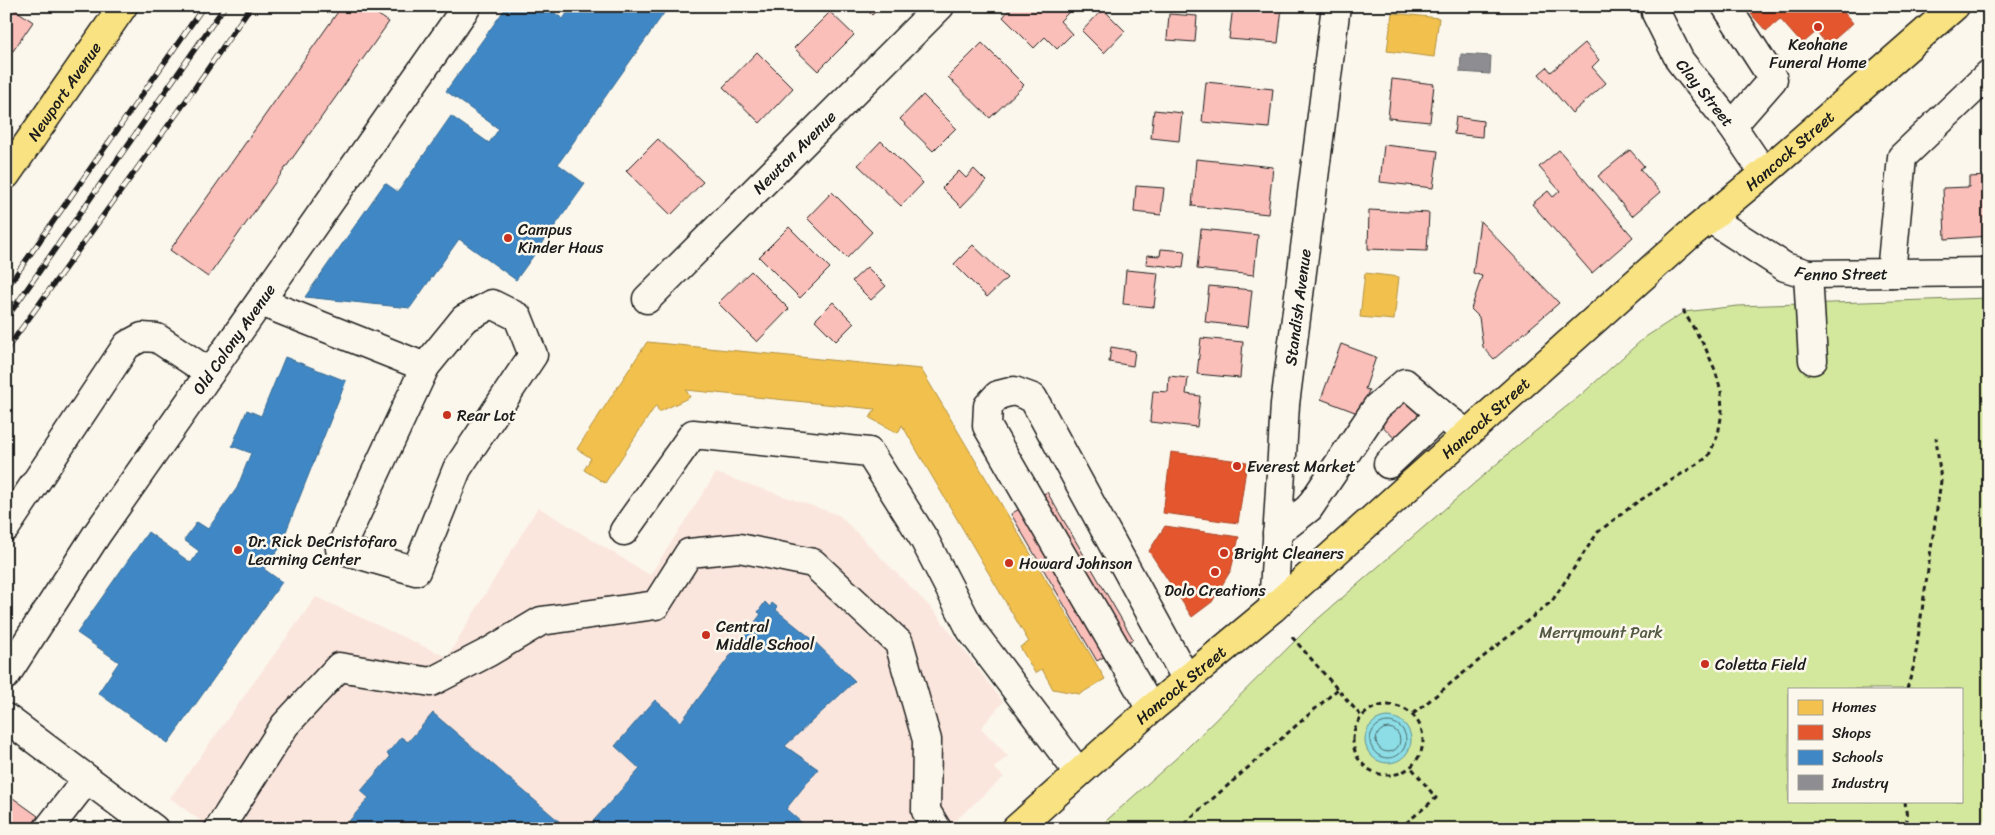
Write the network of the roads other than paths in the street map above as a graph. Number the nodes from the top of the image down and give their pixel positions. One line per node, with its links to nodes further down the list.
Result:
1 (123, 6): 10 (main road, Newport Avenue)
2 (467, 6): 17 (street, Old Colony Avenue)
3 (940, 6): 16 (street, Newton Avenue)
4 (1336, 6): 28 (street, Standish Avenue)
5 (1657, 6): 9 (street, Clay Street)
6 (1726, 6): 9 (street)
7 (1955, 6): 11 (main road, Hancock Street)
8 (1989, 74): 14 (street)
9 (1732, 126): 11 (street, Clay Street)
10 (9, 166)
11 (1764, 173): 12 (main road, Hancock Street)
12 (1709, 218): 15 (street, Fenno Street); 22 (main road, Hancock Street)
13 (1989, 272): 14 (street, Fenno Street)
14 (1891, 273): 15 (street, Fenno Street)
15 (1808, 274): 18 (street)
16 (647, 299)
17 (261, 302): 19 (street); 20 (street, Old Colony Avenue)
18 (1813, 360)
19 (425, 367): 19 (street)
20 (210, 373): 26 (street); 30 (street, Old Colony Avenue)
21 (1441, 414): 22 (street); 23 (street); 24 (street)
22 (1467, 434): 25 (main road, Hancock Street)
23 (1357, 436): 24 (street); 28 (street)
24 (1388, 464): 25 (street)
25 (1410, 485): 29 (main road, Hancock Street)
26 (6, 527)
27 (624, 531): 34 (street)
28 (1278, 533): 29 (street, Standish Avenue)
29 (1273, 608): 31 (main road, Hancock Street)
30 (6, 675)
31 (1187, 680): 32 (main road, Hancock Street); 32 (street)
32 (1151, 709): 34 (main road, Hancock Street)
33 (6, 718): 35 (street)
34 (1078, 772): 40 (main road, Hancock Street)
35 (87, 779): 36 (street); 37 (street)
36 (48, 829)
37 (154, 829)
38 (219, 829): 39 (street)
39 (937, 829)
40 (1016, 829)

